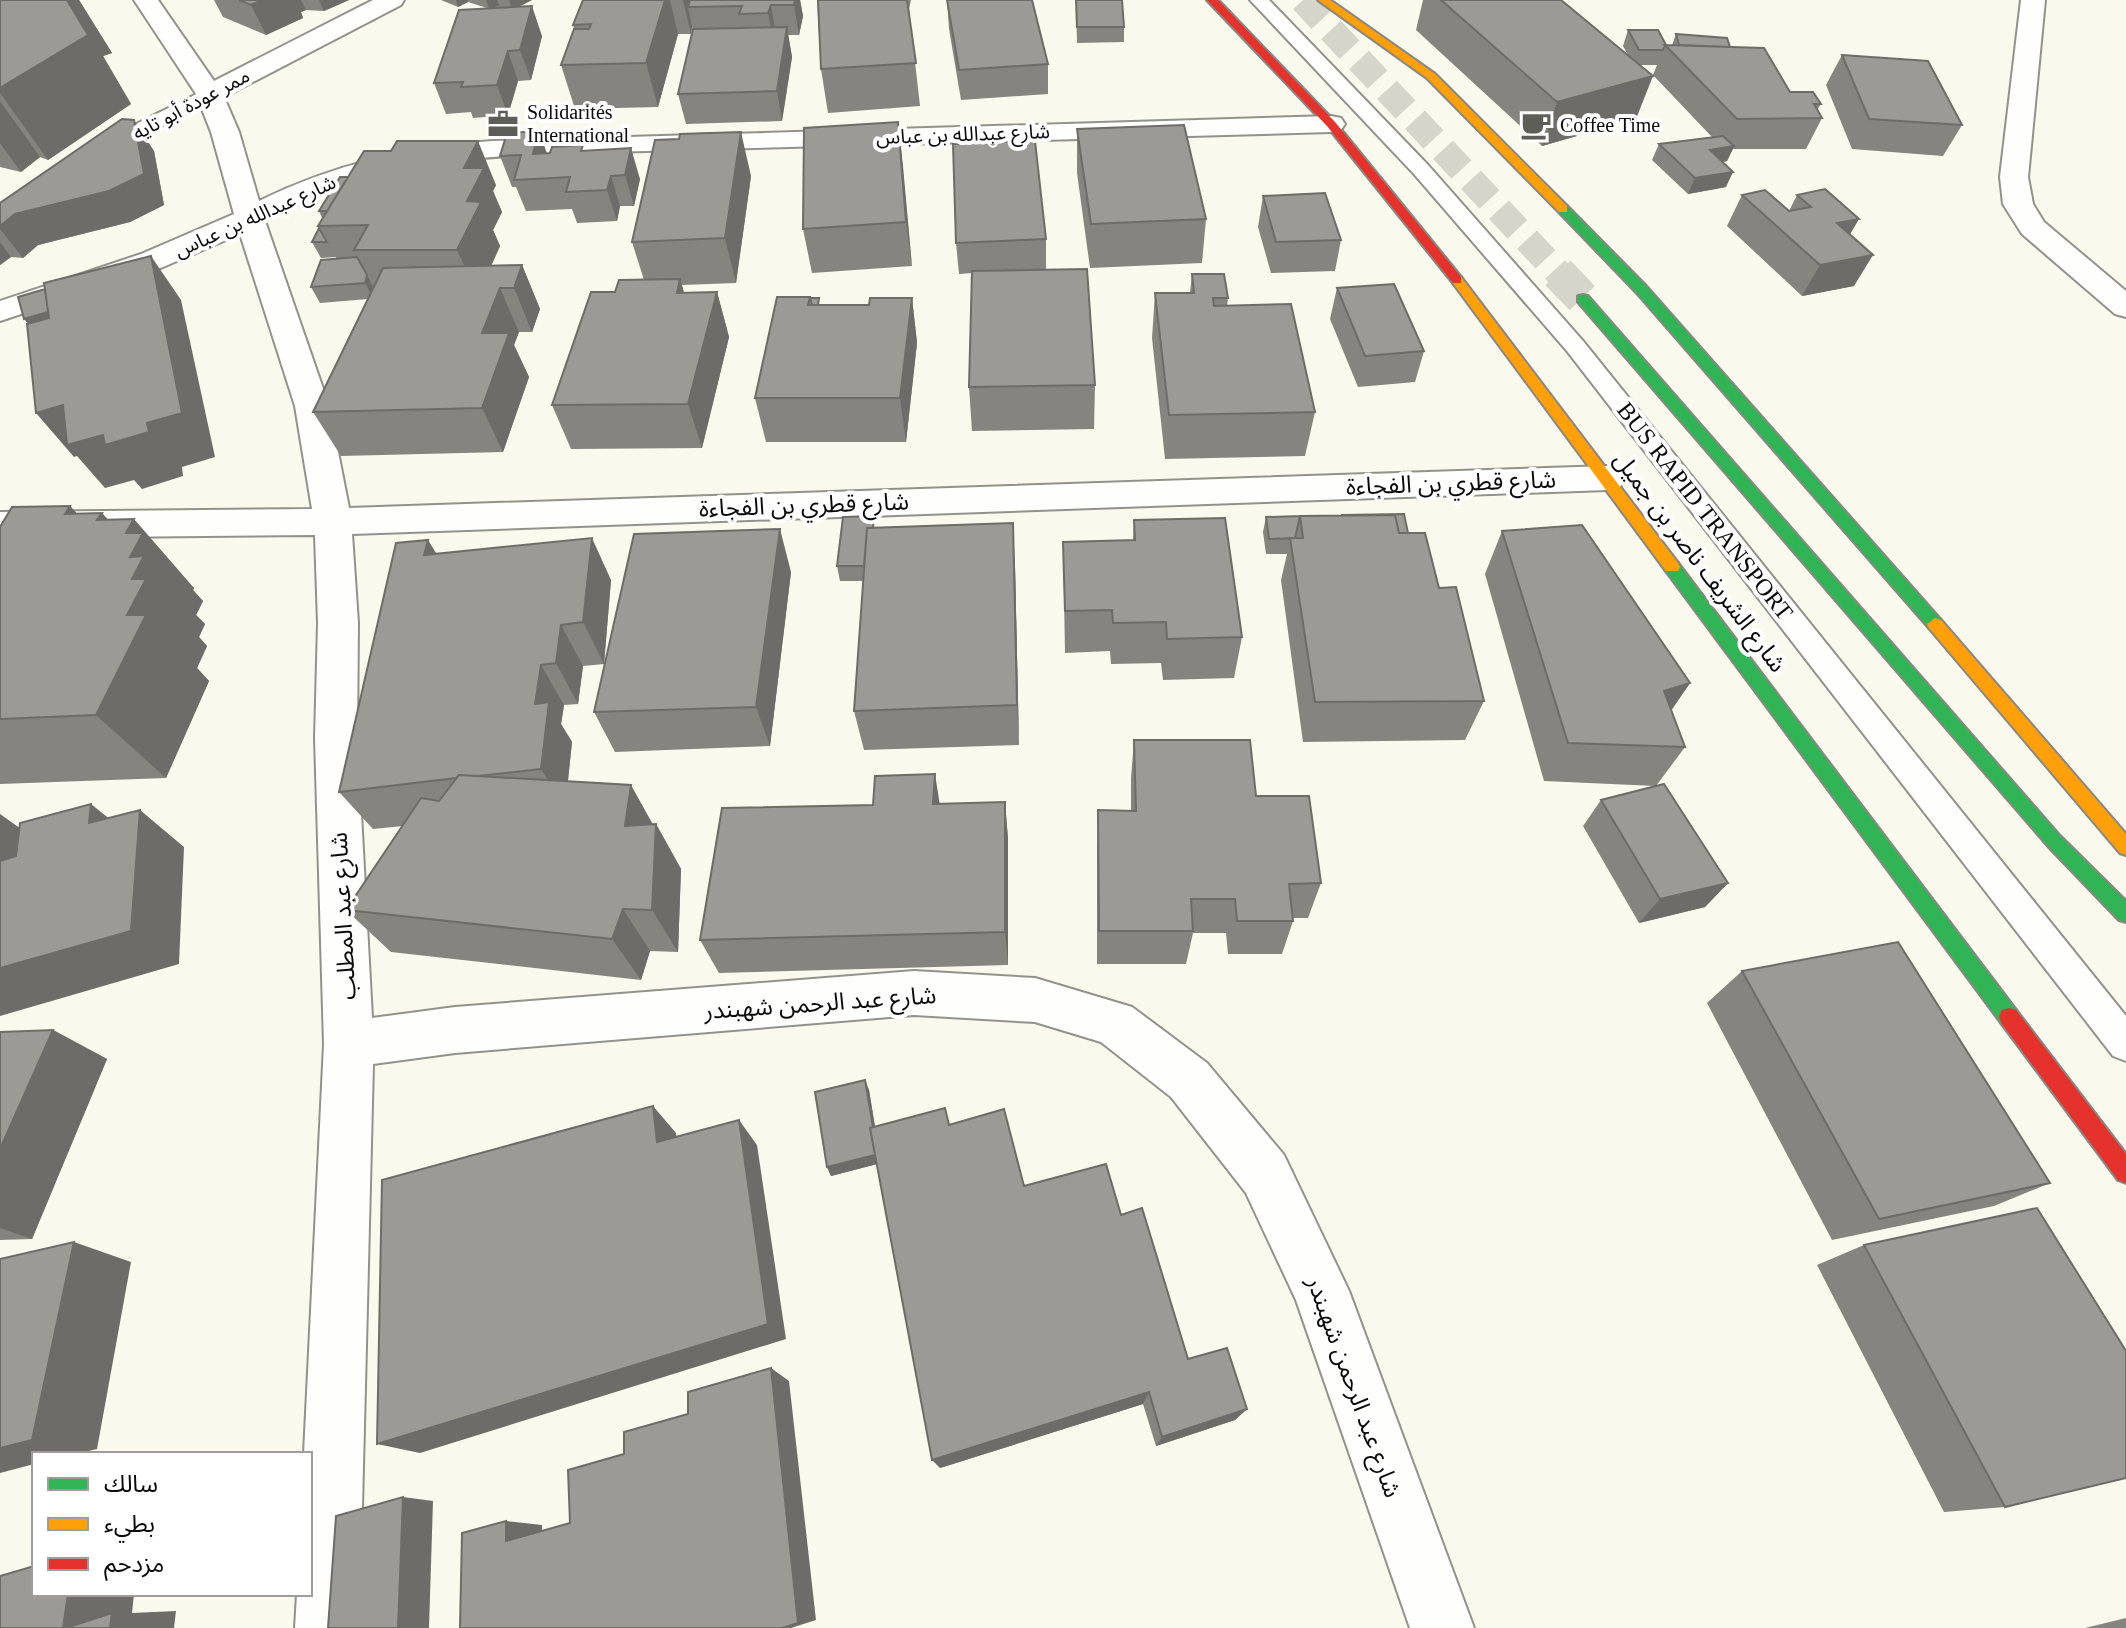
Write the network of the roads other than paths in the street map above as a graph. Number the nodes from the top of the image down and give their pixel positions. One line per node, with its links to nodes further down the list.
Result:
1 (146, 0): 7 (street, شارع عبد المطلب)
2 (392, 0): 7 (street, ممر عودة أبو تايه)
3 (1212, 0): 8 (main road, شارع الشريف ناصر بن جميل)
4 (1259, 0): 20 (lane, BUS RAPID TRANSPORT)
5 (1323, 0): 17 (main road)
6 (2033, 0): 12 (street)
7 (209, 94): 9 (lane, ممر عودة أبو تايه); 10 (street, شارع عبد المطلب)
8 (1331, 124): 10 (street, شارع عبدالله بن عباس); 14 (main road, شارع الشريف ناصر بن جميل)
9 (87, 165)
10 (249, 216): 13 (street, شارع عبدالله بن عباس); 15 (street, شارع عبد المطلب)
11 (1583, 299): 18 (main road)
12 (2126, 307)
13 (0, 311)
14 (1607, 478): 15 (street, شارع قطري بن الفجاءة); 21 (main road, شارع الشريف ناصر بن جميل)
15 (333, 522): 16 (street, شارع قطري بن الفجاءة); 19 (street, شارع عبد المطلب)
16 (0, 525)
17 (2126, 847)
18 (2126, 914)
19 (349, 1044): 22 (street, شارع عبد المطلب); 23 (street, شارع عبد الرحمن شهبندر)
20 (2126, 1044)
21 (2126, 1172)
22 (327, 1628)
23 (1442, 1628)

